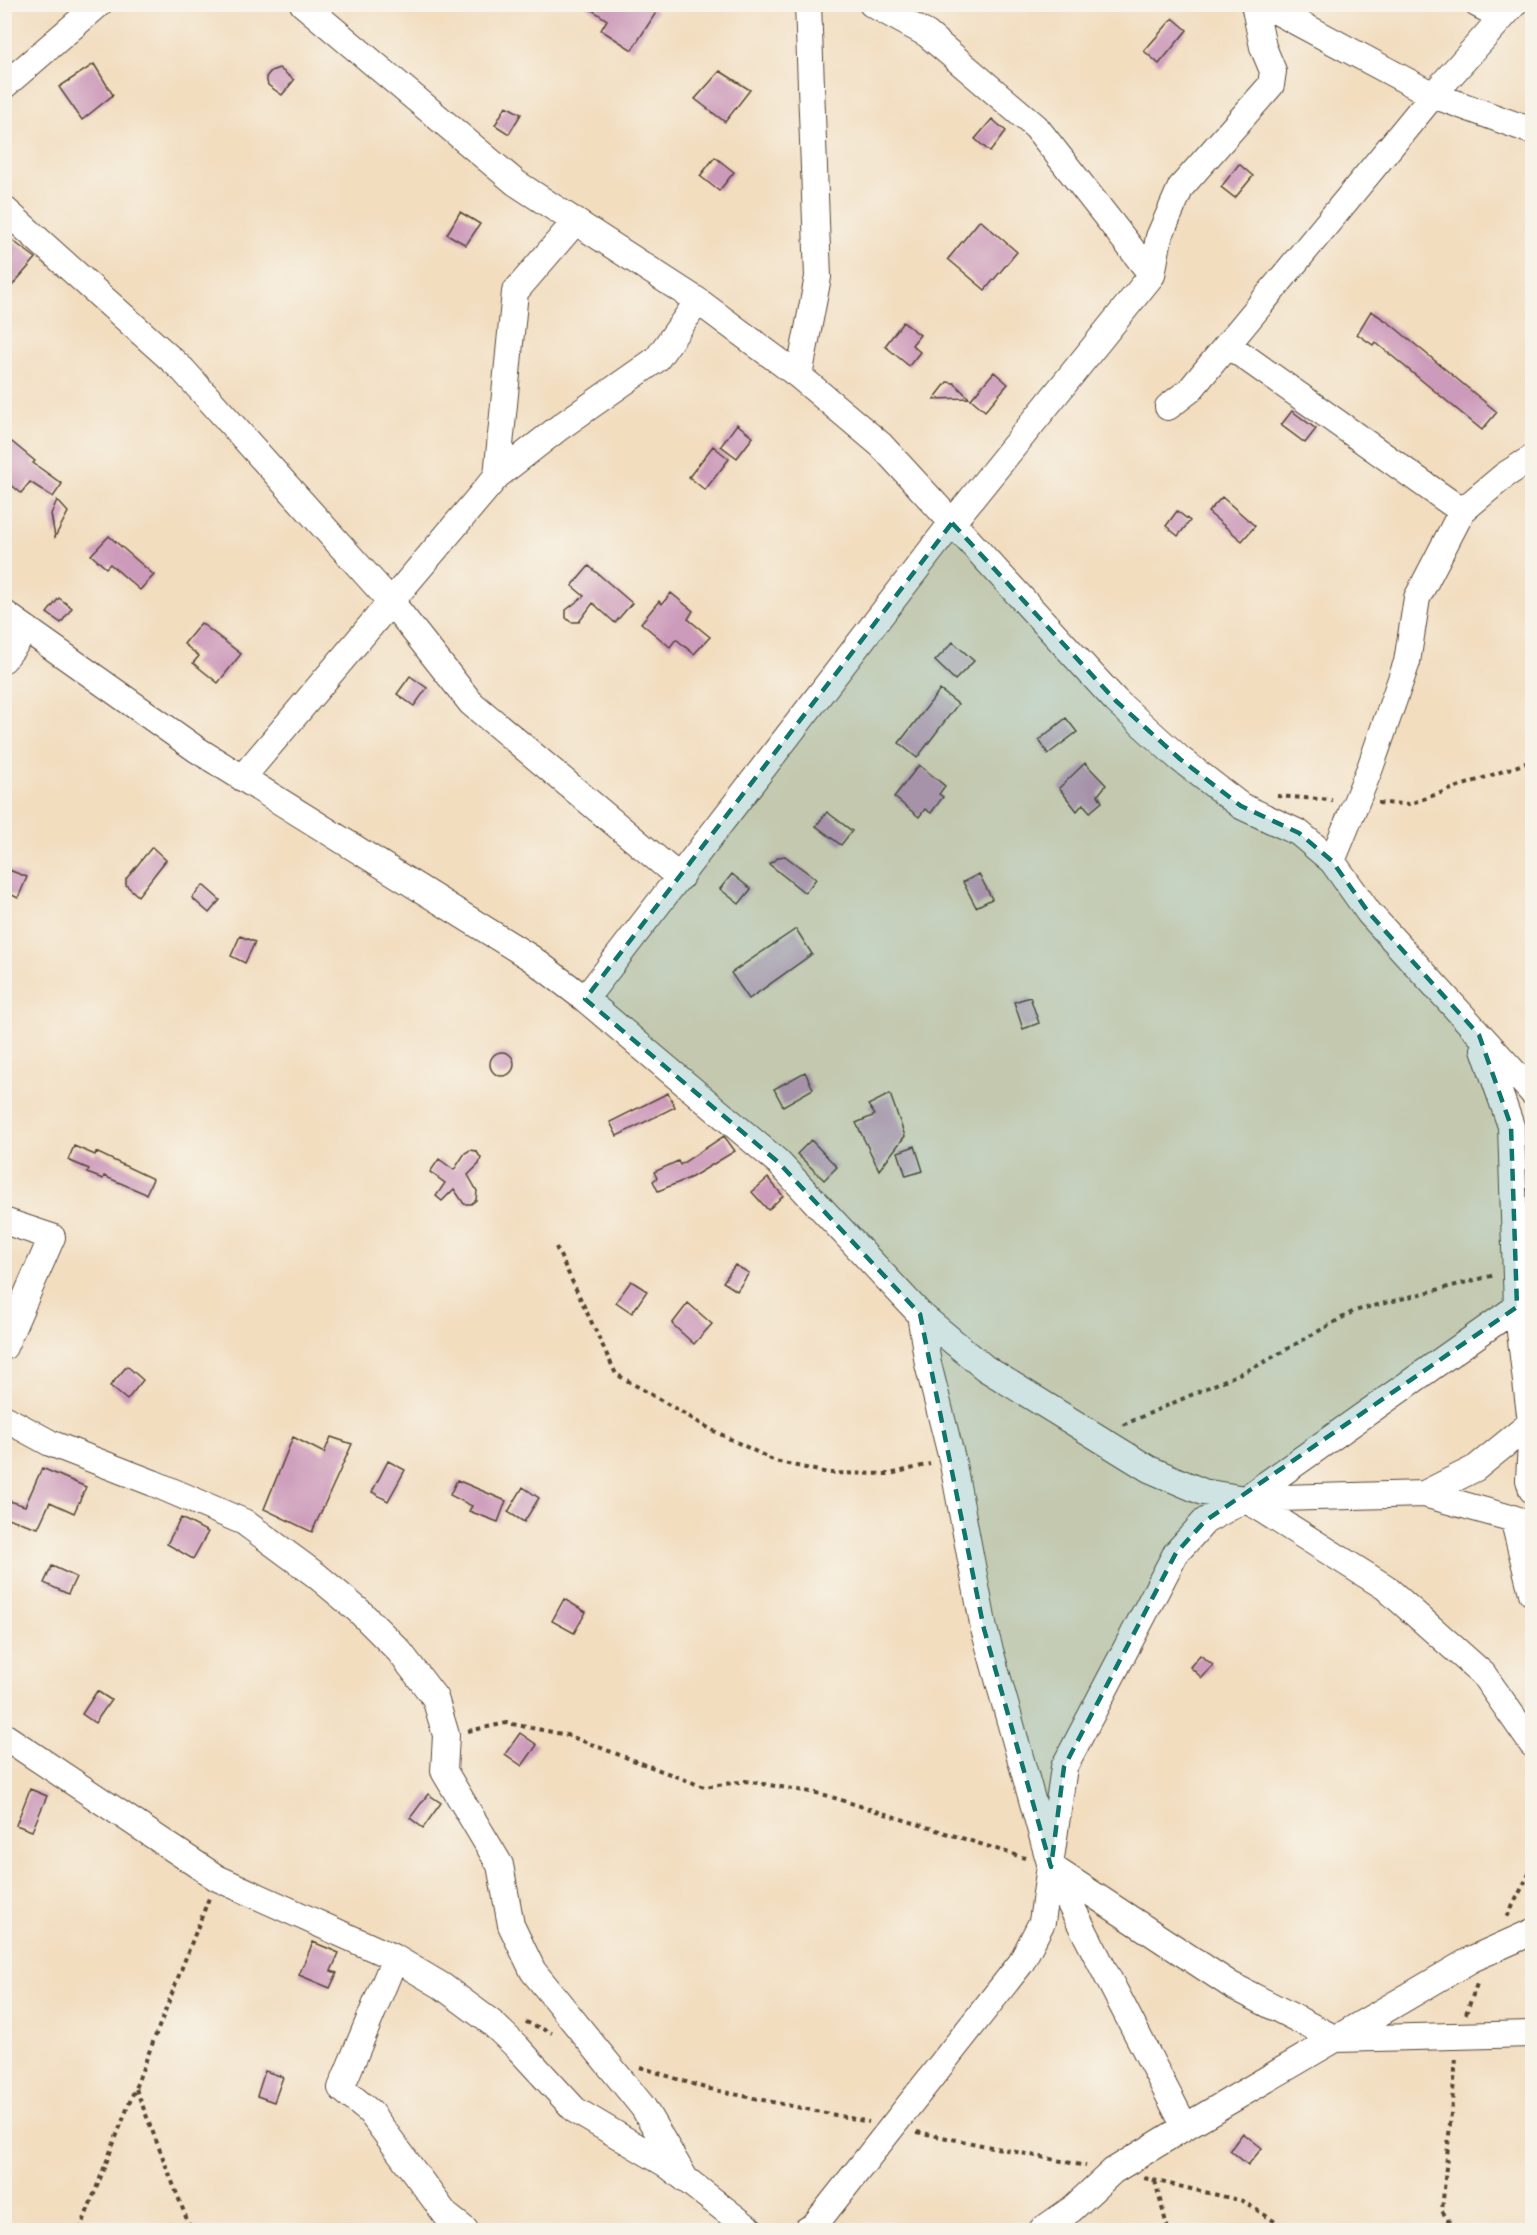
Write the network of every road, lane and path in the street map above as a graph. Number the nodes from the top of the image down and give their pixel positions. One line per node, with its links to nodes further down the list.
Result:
1 (99, 4): 9 (street)
2 (303, 4): 13 (street)
3 (808, 4): 17 (street)
4 (872, 4): 14 (street)
5 (1254, 4): 14 (street)
6 (1263, 4): 10 (street)
7 (1477, 4): 8 (street)
8 (1508, 11): 10 (street)
9 (4, 86)
10 (1433, 95): 11 (street); 16 (street)
11 (1533, 131)
12 (4, 209): 23 (street)
13 (575, 222): 15 (street); 20 (street)
14 (1152, 275): 22 (street)
15 (698, 301): 17 (street); 20 (street)
16 (1228, 345): 18 (street); 21 (street)
17 (799, 376): 22 (street)
18 (1168, 407)
19 (1533, 458): 21 (street)
20 (497, 476): 23 (street)
21 (1462, 512): 28 (street)
22 (952, 523): 28 (street); 29 (street)
23 (392, 603): 27 (street); 29 (street)
24 (4, 613): 25 (street)
25 (27, 629): 26 (street); 27 (street)
26 (4, 659)
27 (242, 778): 30 (street)
28 (1332, 861): 31 (street)
29 (680, 878): 30 (street)
30 (585, 999): 37 (street)
31 (1479, 1035): 32 (street); 35 (street)
32 (1533, 1092)
33 (4, 1221): 38 (street)
34 (556, 1247): 42 (path)
35 (1515, 1270): 36 (street); 41 (path)
36 (1516, 1307): 40 (street); 45 (street)
37 (920, 1314): 41 (street); 42 (street)
38 (4, 1347)
39 (4, 1418): 49 (street)
40 (1532, 1422): 43 (street); 44 (street)
41 (1097, 1437): 45 (street)
42 (952, 1459): 51 (street)
43 (1533, 1490)
44 (1424, 1494): 45 (street); 46 (street)
45 (1245, 1498): 50 (street); 51 (street)
46 (1523, 1521): 47 (street)
47 (1533, 1593)
48 (5, 1736): 52 (street)
49 (446, 1736): 51 (path); 59 (street)
50 (1533, 1744)
51 (1051, 1867): 58 (street); 61 (street); 62 (street)
52 (217, 1878): 54 (street); 60 (path)
53 (1533, 1932): 58 (street)
54 (396, 1958): 64 (street); 68 (street)
55 (525, 2022): 57 (path)
56 (1533, 2034): 58 (street)
57 (557, 2036)
58 (1336, 2038): 62 (street)
59 (601, 2054): 61 (path); 64 (street)
60 (136, 2088): 66 (path); 67 (path)
61 (892, 2127): 63 (path); 70 (street)
62 (1185, 2127): 63 (street)
63 (1113, 2171): 65 (path); 71 (street)
64 (686, 2181): 69 (street)
65 (1155, 2181): 72 (path); 73 (path)
66 (80, 2230)
67 (191, 2230)
68 (465, 2230)
69 (751, 2230)
70 (807, 2230)
71 (1041, 2230)
72 (1168, 2230)
73 (1282, 2230)

